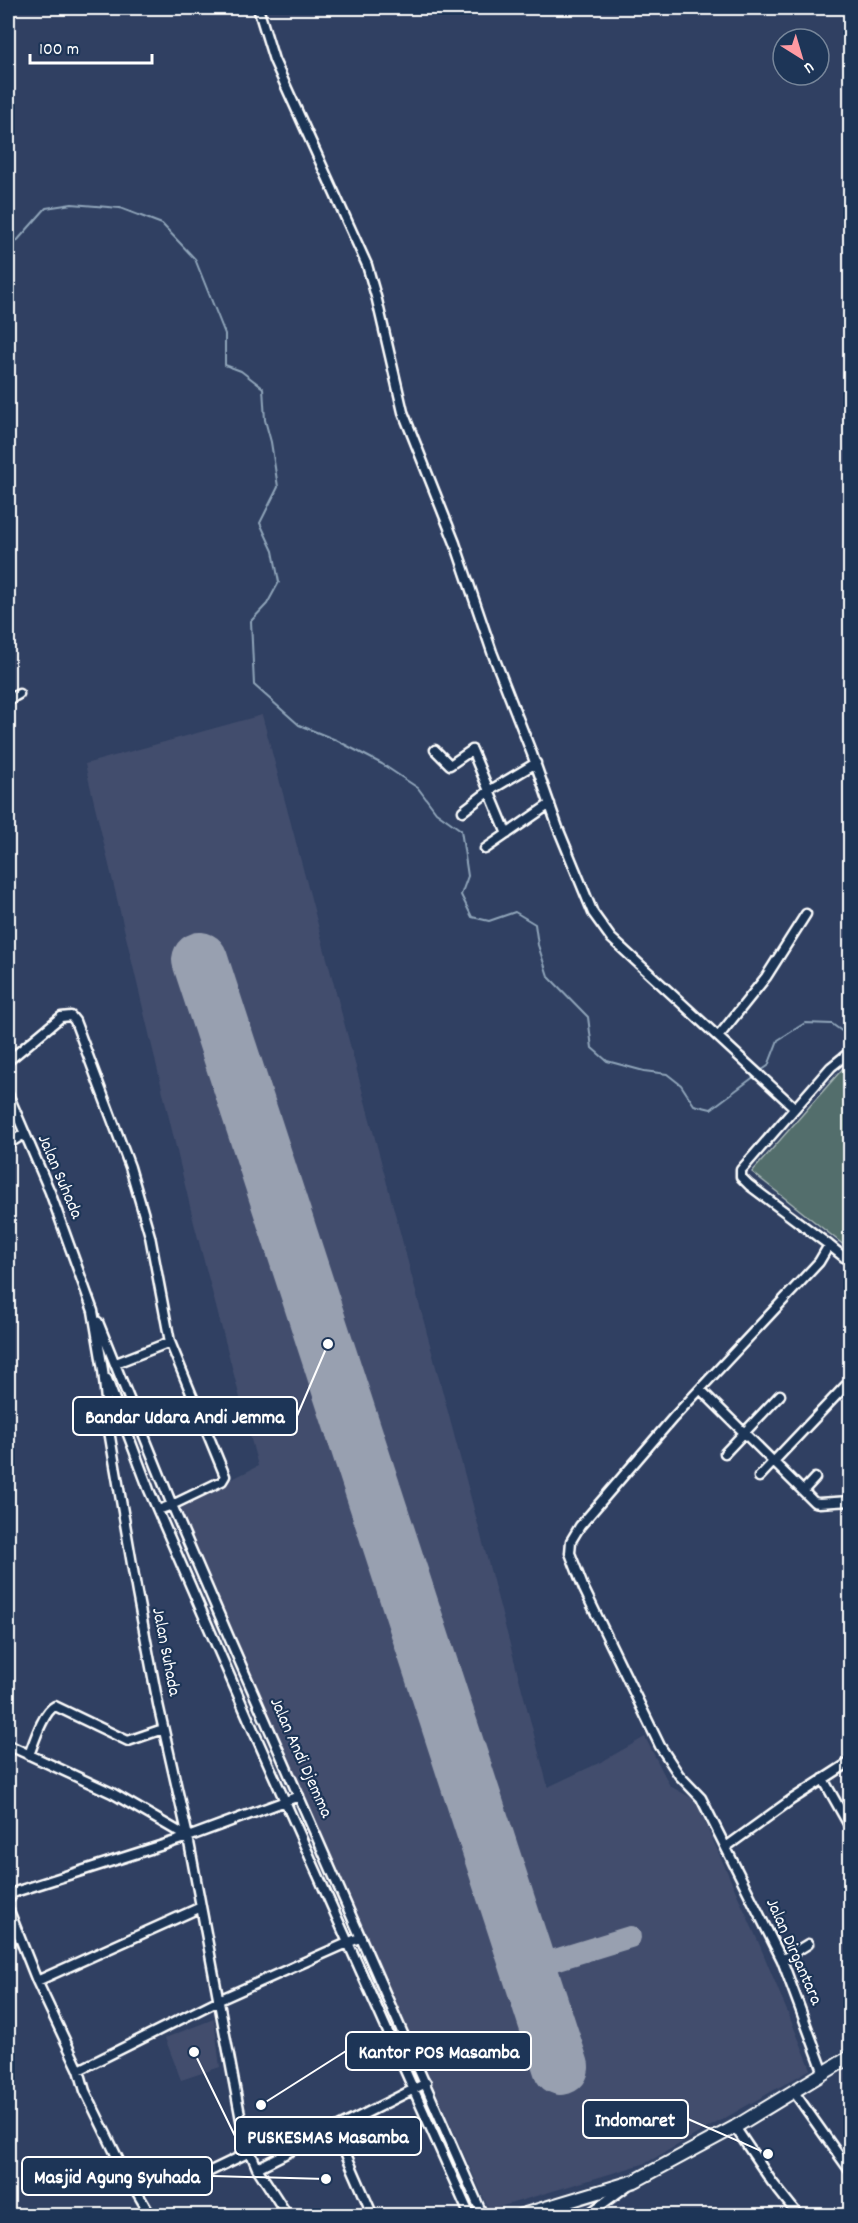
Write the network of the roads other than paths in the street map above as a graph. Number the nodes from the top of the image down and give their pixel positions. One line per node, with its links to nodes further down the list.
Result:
1 (258, 8): 5 (street)
2 (19, 694): 3 (street)
3 (8, 700)
4 (435, 750): 6 (street)
5 (536, 763): 6 (street); 7 (street)
6 (489, 791): 8 (street); 9 (street)
7 (550, 804): 9 (street); 12 (street)
8 (464, 811)
9 (507, 834): 10 (street)
10 (485, 849)
11 (806, 914): 12 (street)
12 (718, 1037): 16 (street)
13 (850, 1058): 16 (street)
14 (8, 1060): 22 (street)
15 (8, 1094): 17 (street, Jalan Suhada)
16 (795, 1108): 19 (street)
17 (24, 1134): 18 (street); 21 (street, Jalan Suhada)
18 (8, 1144)
19 (829, 1245): 20 (street); 26 (street, Jalan Dirgantara)
20 (850, 1262)
21 (93, 1311): 23 (street, Jalan Andi Djemma); 24 (street, Jalan Suhada)
22 (170, 1342): 23 (street); 35 (street)
23 (116, 1363): 35 (street, Jalan Andi Djemma)
24 (103, 1370): 36 (street, Jalan Andi Djemma); 39 (street, Jalan Suhada)
25 (850, 1381): 30 (street)
26 (700, 1389): 28 (street); 48 (street, Jalan Dirgantara)
27 (780, 1395): 28 (street)
28 (743, 1432): 29 (street); 30 (street)
29 (724, 1453)
30 (773, 1461): 31 (street); 33 (street)
31 (759, 1477)
32 (815, 1478): 33 (street)
33 (803, 1491): 34 (street)
34 (850, 1501)
35 (172, 1505): 36 (street); 37 (street, Jalan Andi Djemma)
36 (158, 1510): 38 (street, Jalan Andi Djemma)
37 (217, 1611): 38 (street); 44 (street, Jalan Andi Djemma)
38 (205, 1617): 45 (street, Jalan Andi Djemma)
39 (163, 1729): 41 (street); 47 (street, Jalan Suhada)
40 (8, 1745): 41 (street)
41 (29, 1755): 47 (street)
42 (850, 1762): 43 (street)
43 (823, 1779): 46 (street); 48 (street)
44 (298, 1796): 45 (street); 52 (street, Jalan Andi Djemma)
45 (285, 1802): 47 (street); 53 (street, Jalan Andi Djemma)
46 (850, 1823)
47 (188, 1837): 49 (street); 51 (street, Jalan Suhada)
48 (726, 1847): 55 (street, Jalan Dirgantara)
49 (8, 1901)
50 (8, 1908): 56 (street)
51 (199, 1908): 56 (street); 57 (street, Jalan Suhada)
52 (361, 1936): 53 (street); 61 (street, Jalan Andi Djemma)
53 (347, 1942): 57 (street); 62 (street, Jalan Andi Djemma)
54 (808, 1944): 55 (street)
55 (782, 1960): 60 (street, Jalan Dirgantara)
56 (37, 1981): 59 (street)
57 (219, 2000): 59 (street); 66 (street, Jalan Suhada)
58 (850, 2057): 60 (highway)
59 (79, 2070): 71 (street)
60 (824, 2073): 63 (highway)
61 (426, 2083): 62 (street); 75 (street, Jalan Andi Djemma)
62 (414, 2090): 65 (street); 74 (street, Jalan Andi Djemma)
63 (794, 2092): 64 (highway); 68 (street)
64 (735, 2127): 70 (highway); 78 (street)
65 (335, 2129): 67 (street); 73 (street)
66 (250, 2151): 67 (street, Jalan Suhada); 69 (street)
67 (257, 2168): 72 (street, Jalan Suhada)
68 (850, 2171)
69 (172, 2181)
70 (635, 2181): 76 (highway); 77 (street)
71 (151, 2216)
72 (288, 2216)
73 (373, 2216)
74 (470, 2216)
75 (483, 2216)
76 (519, 2216)
77 (586, 2216)
78 (799, 2216)

